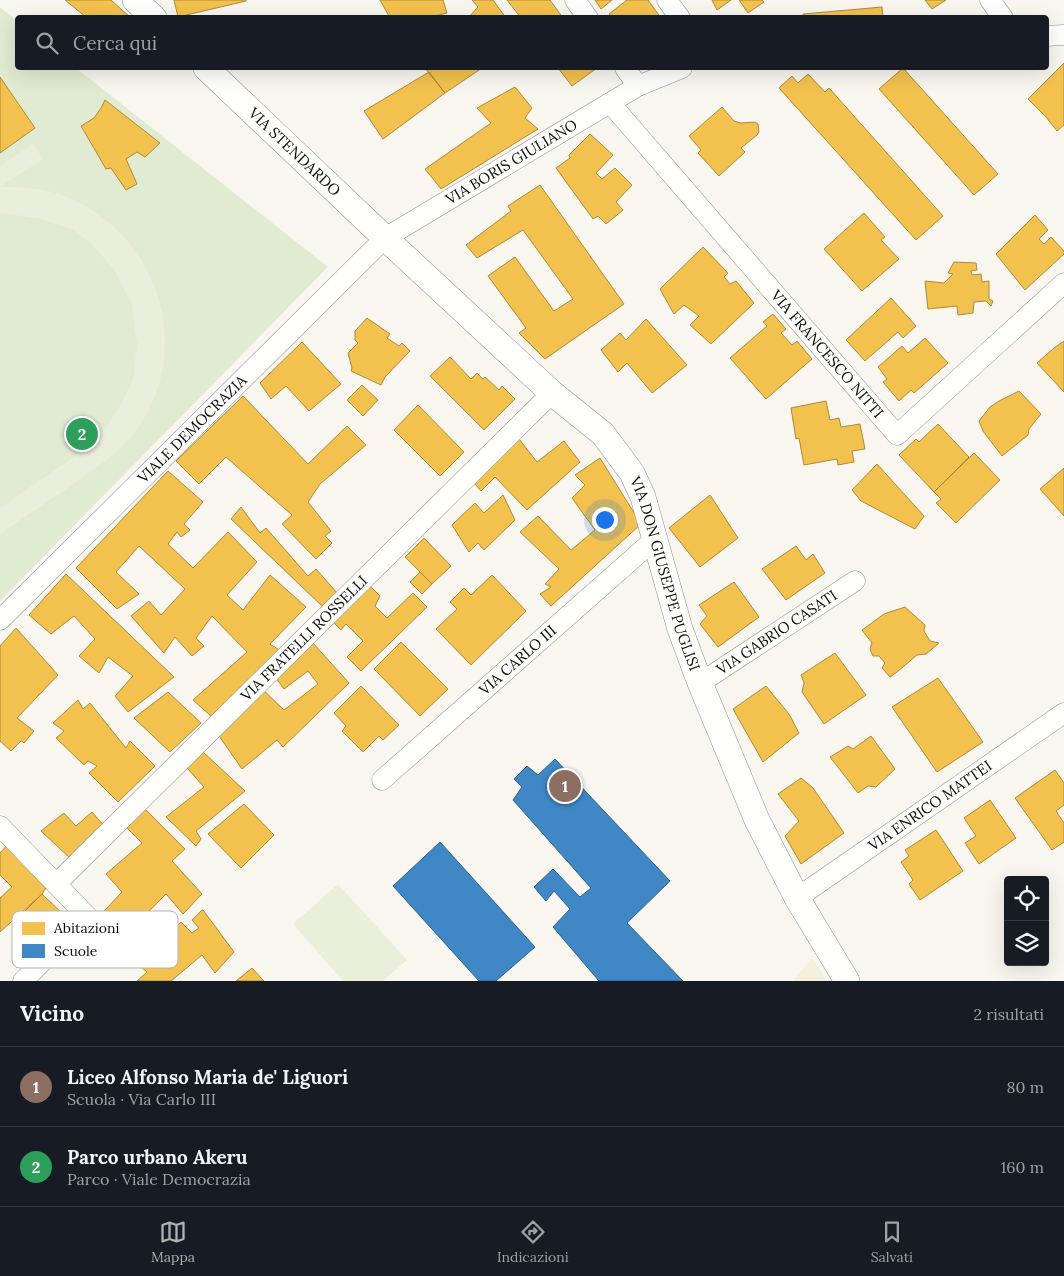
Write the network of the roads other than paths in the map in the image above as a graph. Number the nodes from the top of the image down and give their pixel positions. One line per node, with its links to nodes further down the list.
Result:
1 (136, 0): 5 (street)
2 (575, 0): 6 (street)
3 (667, 0): 7 (street)
4 (990, 0): 8 (street)
5 (151, 15)
6 (586, 15)
7 (678, 15)
8 (1001, 15)
9 (1064, 35): 10 (street)
10 (1049, 36)
11 (208, 70): 16 (street, VIA STENDARDO)
12 (626, 70): 14 (street)
13 (677, 70): 14 (street, VIA BORIS GIULIANO)
14 (638, 86): 15 (street, VIA BORIS GIULIANO)
15 (610, 103): 16 (street, VIA BORIS GIULIANO); 17 (street, VIA FRANCESCO NITTI)
16 (385, 238): 18 (street, VIA DON GIUSEPPE PUGLISI); 21 (street, VIALE DEMOCRAZIA)
17 (1064, 283)
18 (552, 393): 19 (street, VIA DON GIUSEPPE PUGLISI); 26 (street, VIA FRATELLI ROSSELLI)
19 (655, 539): 22 (street, VIA DON GIUSEPPE PUGLISI); 24 (street, VIA CARLO III)
20 (855, 581): 22 (street, VIA GABRIO CASATI)
21 (0, 620)
22 (700, 683): 27 (street, VIA DON GIUSEPPE PUGLISI)
23 (1064, 713): 27 (street, VIA ENRICO MATTEI)
24 (382, 780)
25 (0, 826): 26 (street)
26 (56, 884): 28 (street)
27 (797, 898): 31 (street, VIA DON GIUSEPPE PUGLISI)
28 (82, 911)
29 (36, 968): 30 (street)
30 (23, 981)
31 (847, 981)

